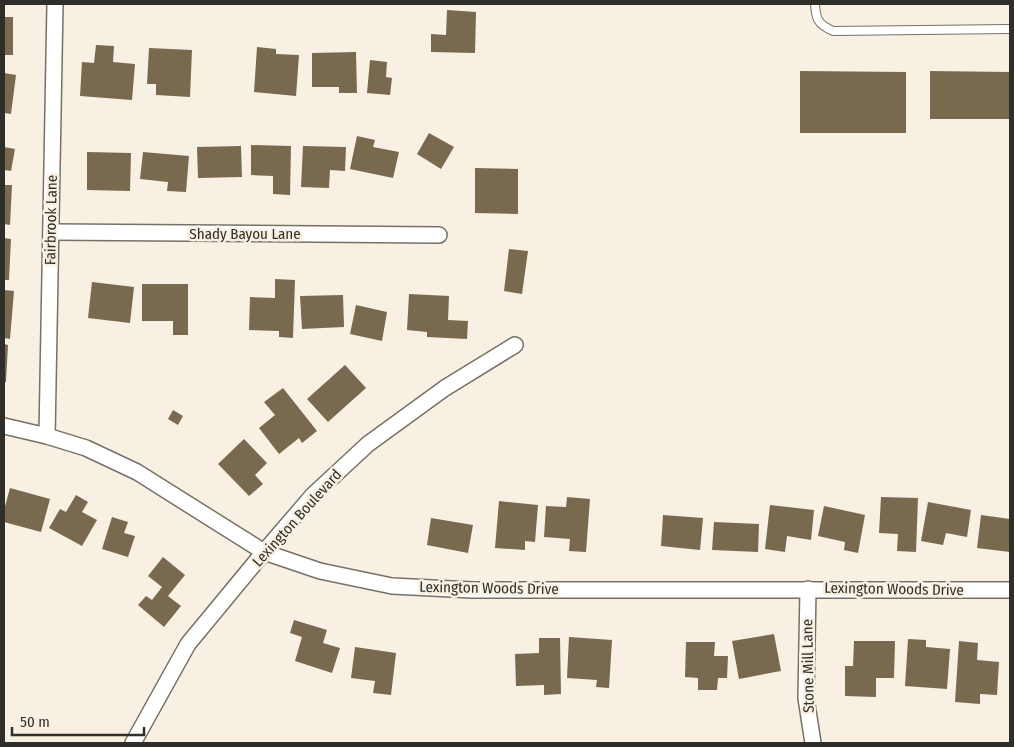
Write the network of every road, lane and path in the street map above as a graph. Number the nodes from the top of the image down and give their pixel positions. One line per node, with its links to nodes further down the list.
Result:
1 (55, 4): 4 (street, Fairbrook Lane)
2 (815, 4): 3 (lane)
3 (1010, 29)
4 (51, 232): 5 (street, Shady Bayou Lane); 8 (street, Fairbrook Lane)
5 (439, 235)
6 (515, 344): 9 (street, Lexington Boulevard)
7 (4, 426): 8 (street, Lexington Woods Drive)
8 (47, 436): 9 (street, Lexington Woods Drive)
9 (264, 552): 10 (street, Lexington Woods Drive); 12 (street, Lexington Boulevard)
10 (808, 588): 11 (street, Lexington Woods Drive); 13 (street, Stone Mill Lane)
11 (1010, 590)
12 (133, 743)
13 (813, 743)

